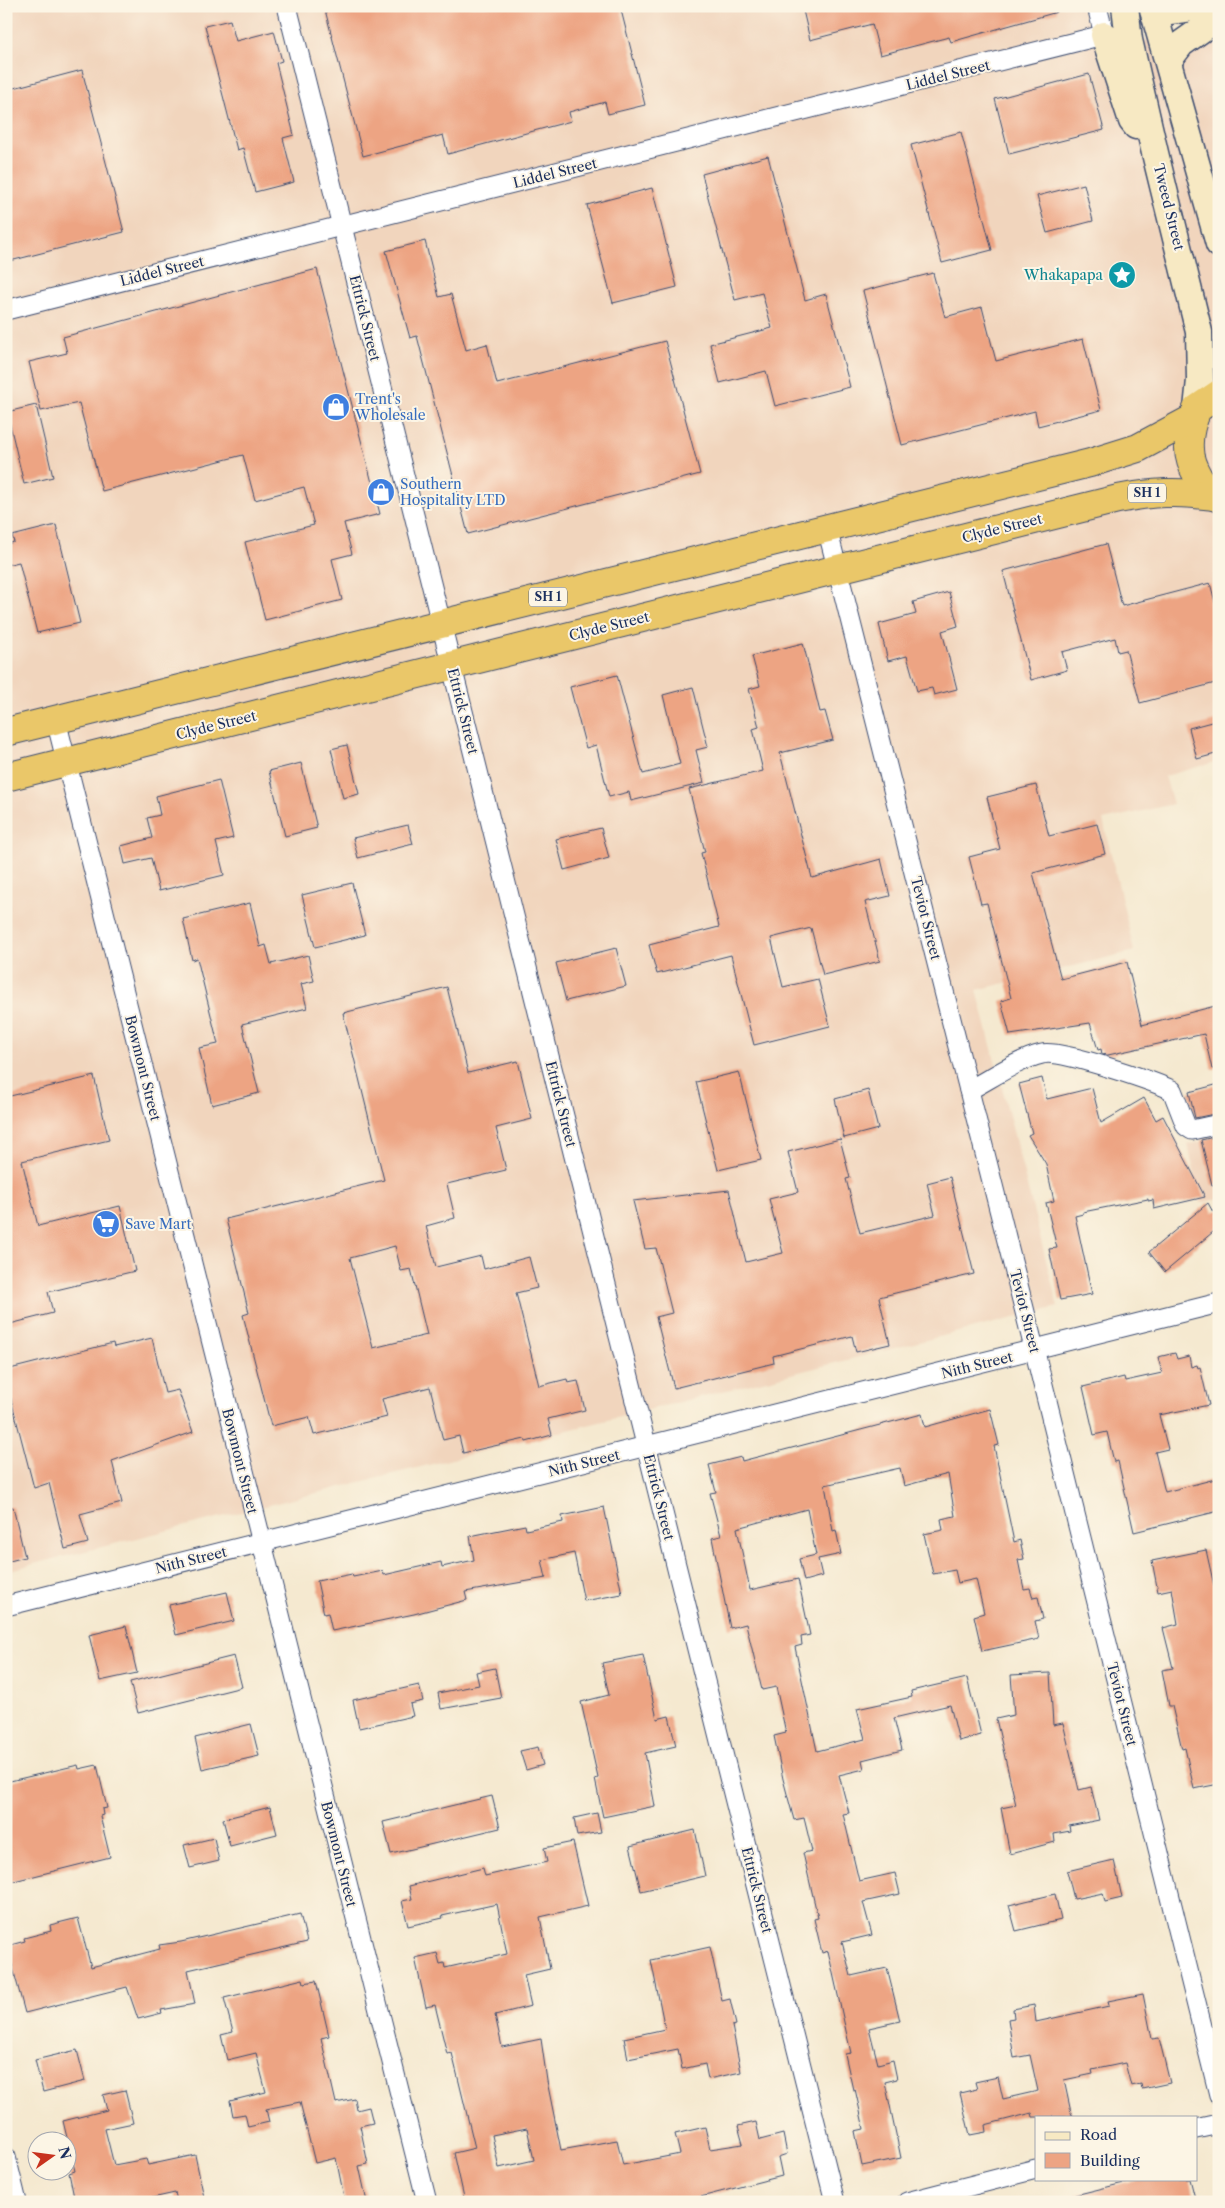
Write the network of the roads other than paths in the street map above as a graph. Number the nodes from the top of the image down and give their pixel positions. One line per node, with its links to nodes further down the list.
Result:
1 (287, 6): 10 (street, Ettrick Street)
2 (1097, 6): 7 (street)
3 (1125, 6): 9 (main road, Tweed Street)
4 (1195, 7): 5 (main road)
5 (1153, 10): 8 (main road); 9 (main road)
6 (1219, 17): 8 (main road)
7 (1104, 35): 9 (main road); 10 (street, Liddel Street)
8 (1168, 61): 11 (main road)
9 (1155, 153): 14 (main road, Tweed Street)
10 (342, 227): 12 (street, Liddel Street); 18 (street, Ettrick Street)
11 (1219, 244)
12 (6, 310)
13 (1219, 394): 14 (highway, SH 1)
14 (1195, 414): 15 (highway, Clyde Street / SH 1); 16 (highway, SH 1)
15 (1216, 497): 17 (highway, Clyde Street / SH 1)
16 (827, 528): 17 (street, Teviot Street); 18 (highway, SH 1)
17 (837, 569): 19 (highway, Clyde Street / SH 1); 24 (street, Teviot Street)
18 (441, 623): 19 (street, Ettrick Street); 20 (highway, SH 1)
19 (452, 666): 22 (highway, Clyde Street / SH 1); 28 (street, Ettrick Street)
20 (56, 720): 21 (highway, SH 1); 22 (street, Bowmont Street)
21 (6, 732)
22 (66, 762): 23 (highway, Clyde Street / SH 1); 29 (street, Bowmont Street)
23 (6, 777)
24 (969, 1090): 25 (street); 27 (street, Teviot Street)
25 (1219, 1124)
26 (1219, 1303): 27 (street, Nith Street)
27 (1035, 1350): 28 (street, Nith Street); 31 (street, Teviot Street)
28 (647, 1447): 29 (street, Nith Street); 38 (street, Ettrick Street)
29 (260, 1543): 30 (street, Nith Street); 37 (street, Bowmont Street)
30 (6, 1606)
31 (1219, 2095)
32 (1219, 2124): 33 (street)
33 (1198, 2129)
34 (6, 2157): 36 (street)
35 (1035, 2169): 39 (street)
36 (17, 2202)
37 (427, 2202)
38 (835, 2202)
39 (907, 2202)

